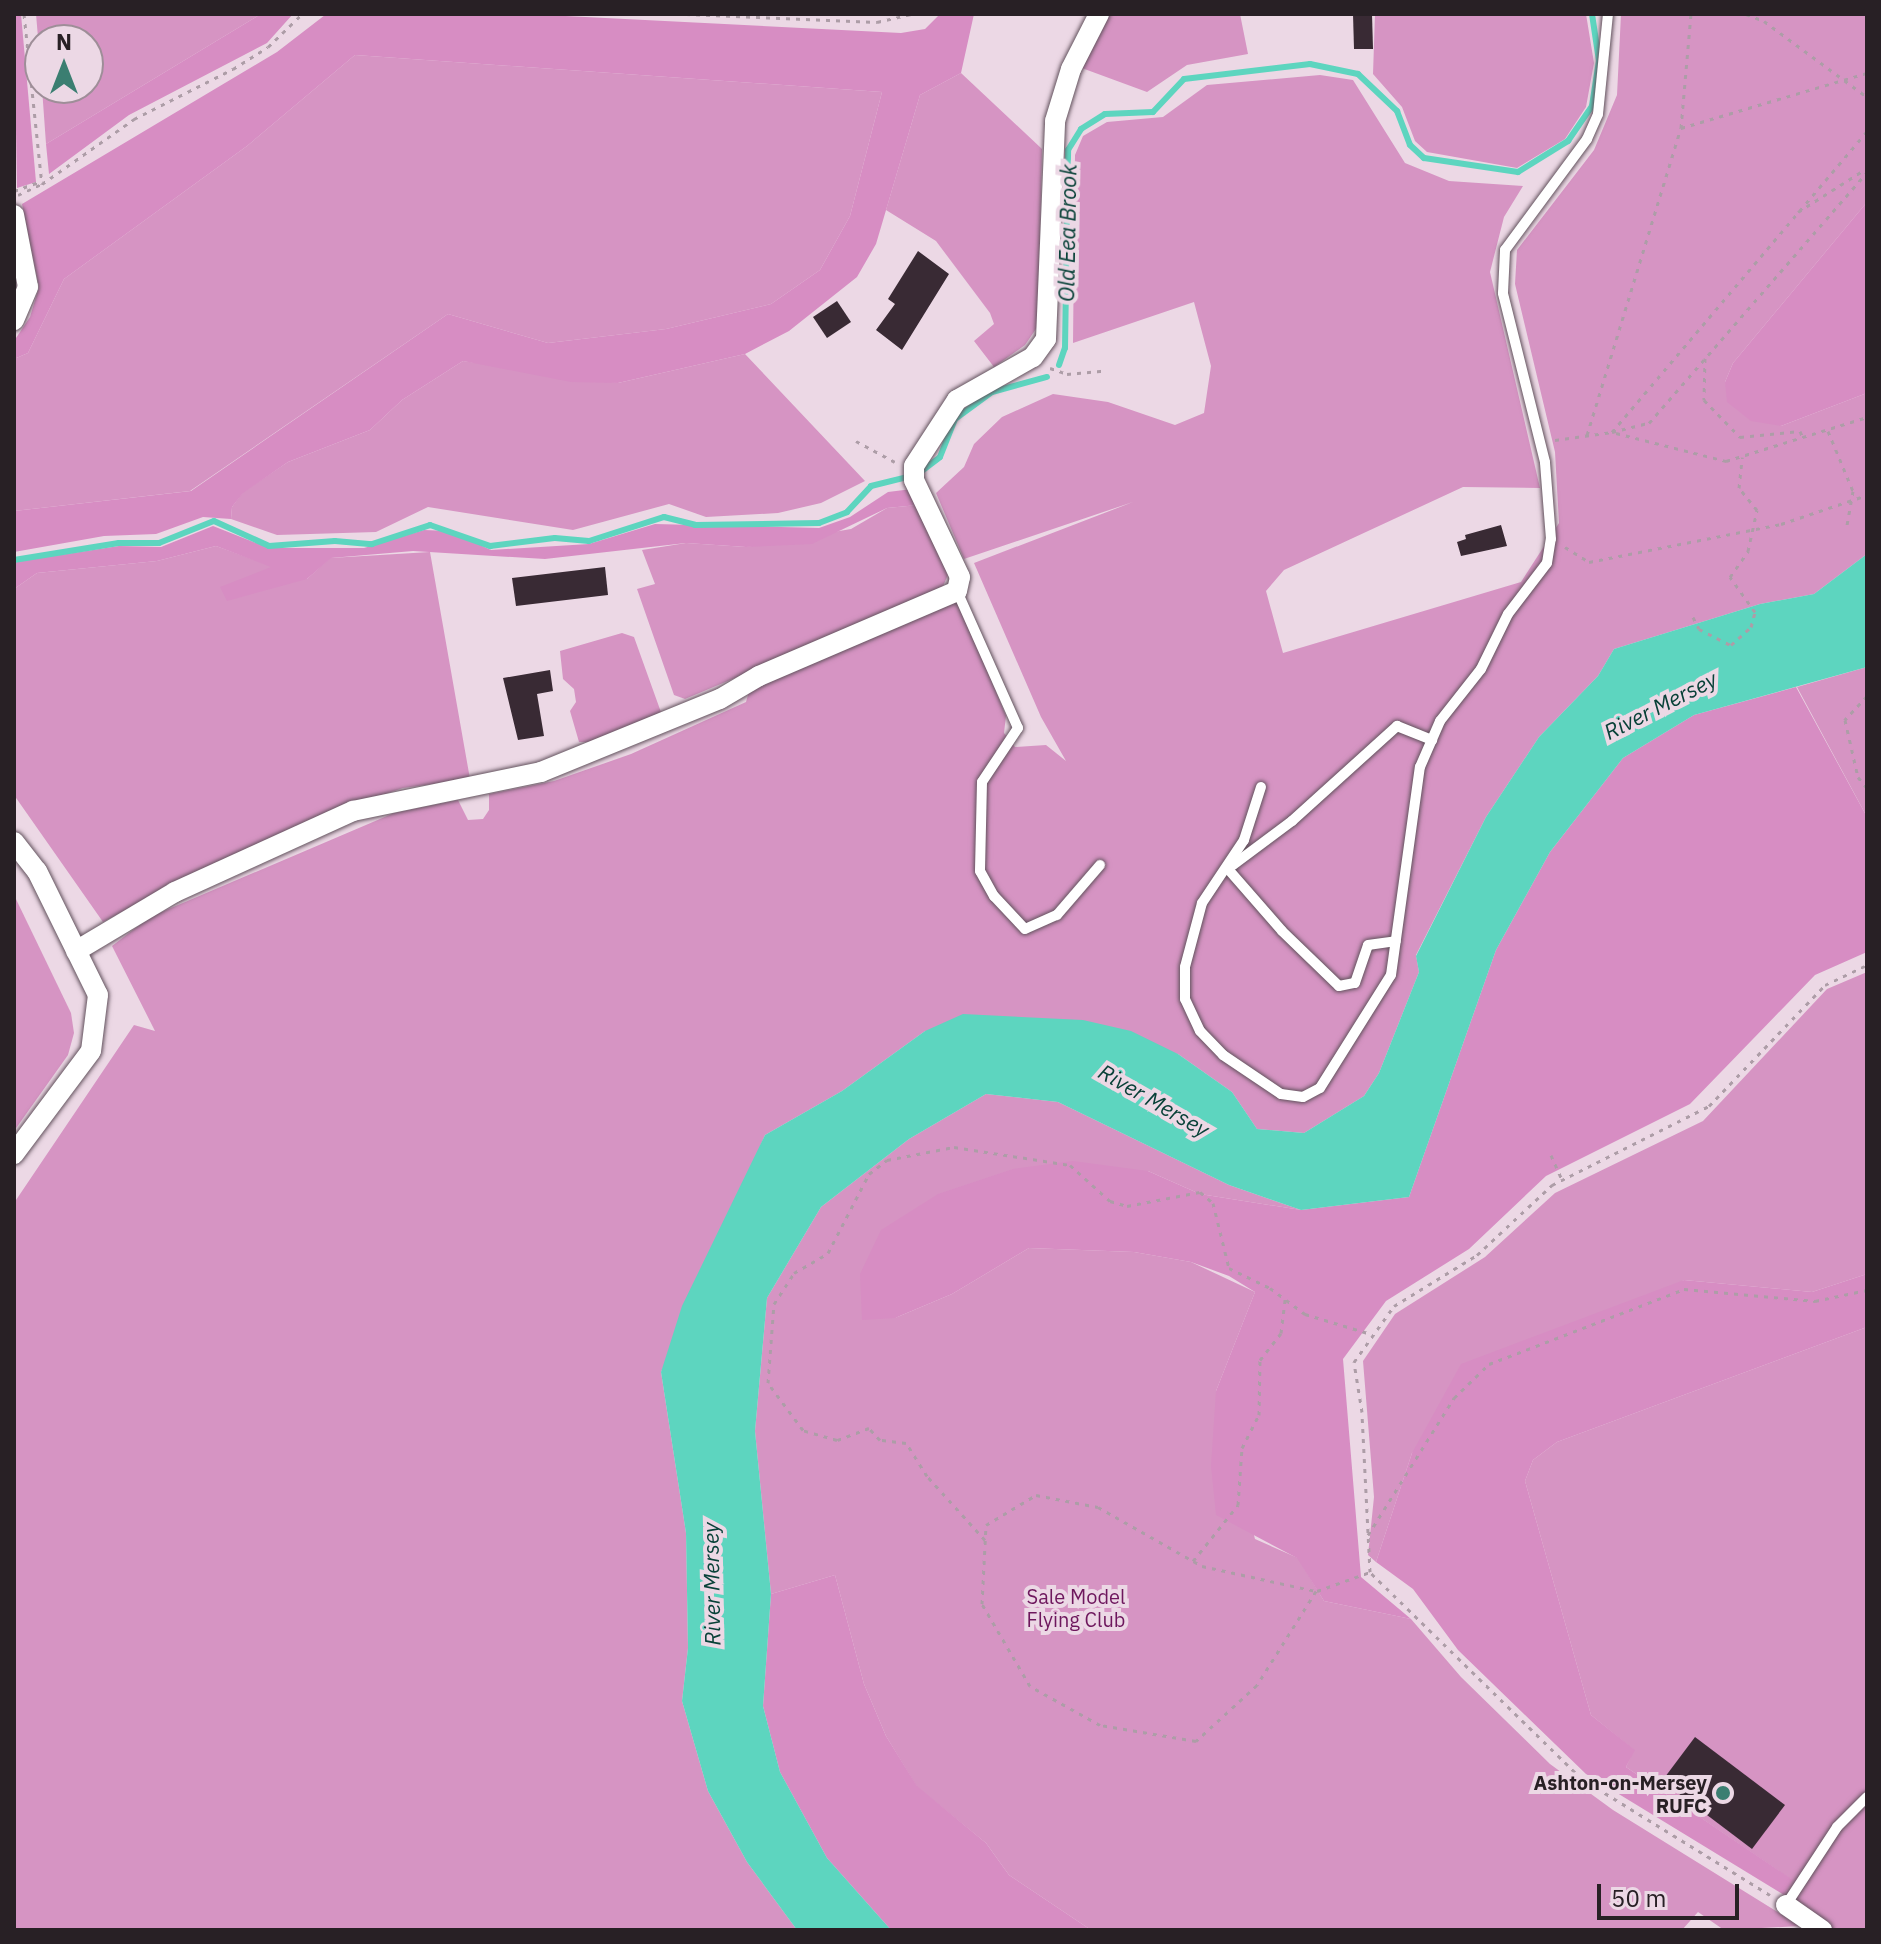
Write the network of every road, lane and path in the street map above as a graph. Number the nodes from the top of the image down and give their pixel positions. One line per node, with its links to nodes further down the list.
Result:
1 (24, 14): 15 (path)
2 (302, 14): 15 (path)
3 (686, 14): 4 (path)
4 (911, 14)
5 (1099, 14): 20 (street)
6 (1608, 14): 29 (lane)
7 (1691, 14): 12 (path)
8 (1746, 14): 10 (path)
9 (1867, 73): 10 (path)
10 (1844, 81): 11 (path); 12 (path)
11 (1867, 97)
12 (1681, 128): 26 (path)
13 (1867, 131): 17 (path)
14 (1867, 170): 17 (path); 21 (path)
15 (42, 183): 16 (path)
16 (14, 193)
17 (1795, 214): 25 (path)
18 (14, 215): 19 (street)
19 (14, 320)
20 (1036, 354): 22 (path); 31 (street)
21 (1705, 358): 25 (path); 27 (path)
22 (1103, 371)
23 (1867, 417): 24 (path)
24 (1828, 431): 27 (path); 33 (path)
25 (1612, 432): 26 (path); 30 (path)
26 (1587, 435): 29 (path)
27 (1803, 439): 30 (path)
28 (856, 441): 31 (path)
29 (1541, 442): 34 (lane)
30 (1742, 457): 36 (path)
31 (914, 466): 35 (street)
32 (1867, 495): 34 (path)
33 (1846, 529)
34 (1551, 539): 38 (lane)
35 (957, 591): 42 (lane); 45 (street)
36 (1693, 617)
37 (1867, 696): 40 (path)
38 (1432, 740): 43 (lane); 44 (lane)
39 (1261, 787): 43 (lane)
40 (1867, 788)
41 (14, 842): 45 (street)
42 (1100, 865)
43 (1228, 869): 44 (lane); 44 (lane)
44 (1396, 941)
45 (76, 951): 47 (street)
46 (1867, 965): 49 (path)
47 (14, 1154)
48 (1551, 1155): 49 (path)
49 (1562, 1180): 52 (path)
50 (1867, 1290): 53 (path)
51 (1285, 1298): 52 (path); 54 (path); 55 (path)
52 (1371, 1334): 53 (path)
53 (1368, 1535): 56 (path)
54 (985, 1540): 55 (path); 57 (path)
55 (1193, 1561): 57 (path)
56 (1370, 1572): 57 (path); 59 (path)
57 (1316, 1591)
58 (1867, 1797): 59 (lane)
59 (1786, 1905): 60 (street)
60 (1822, 1930)

